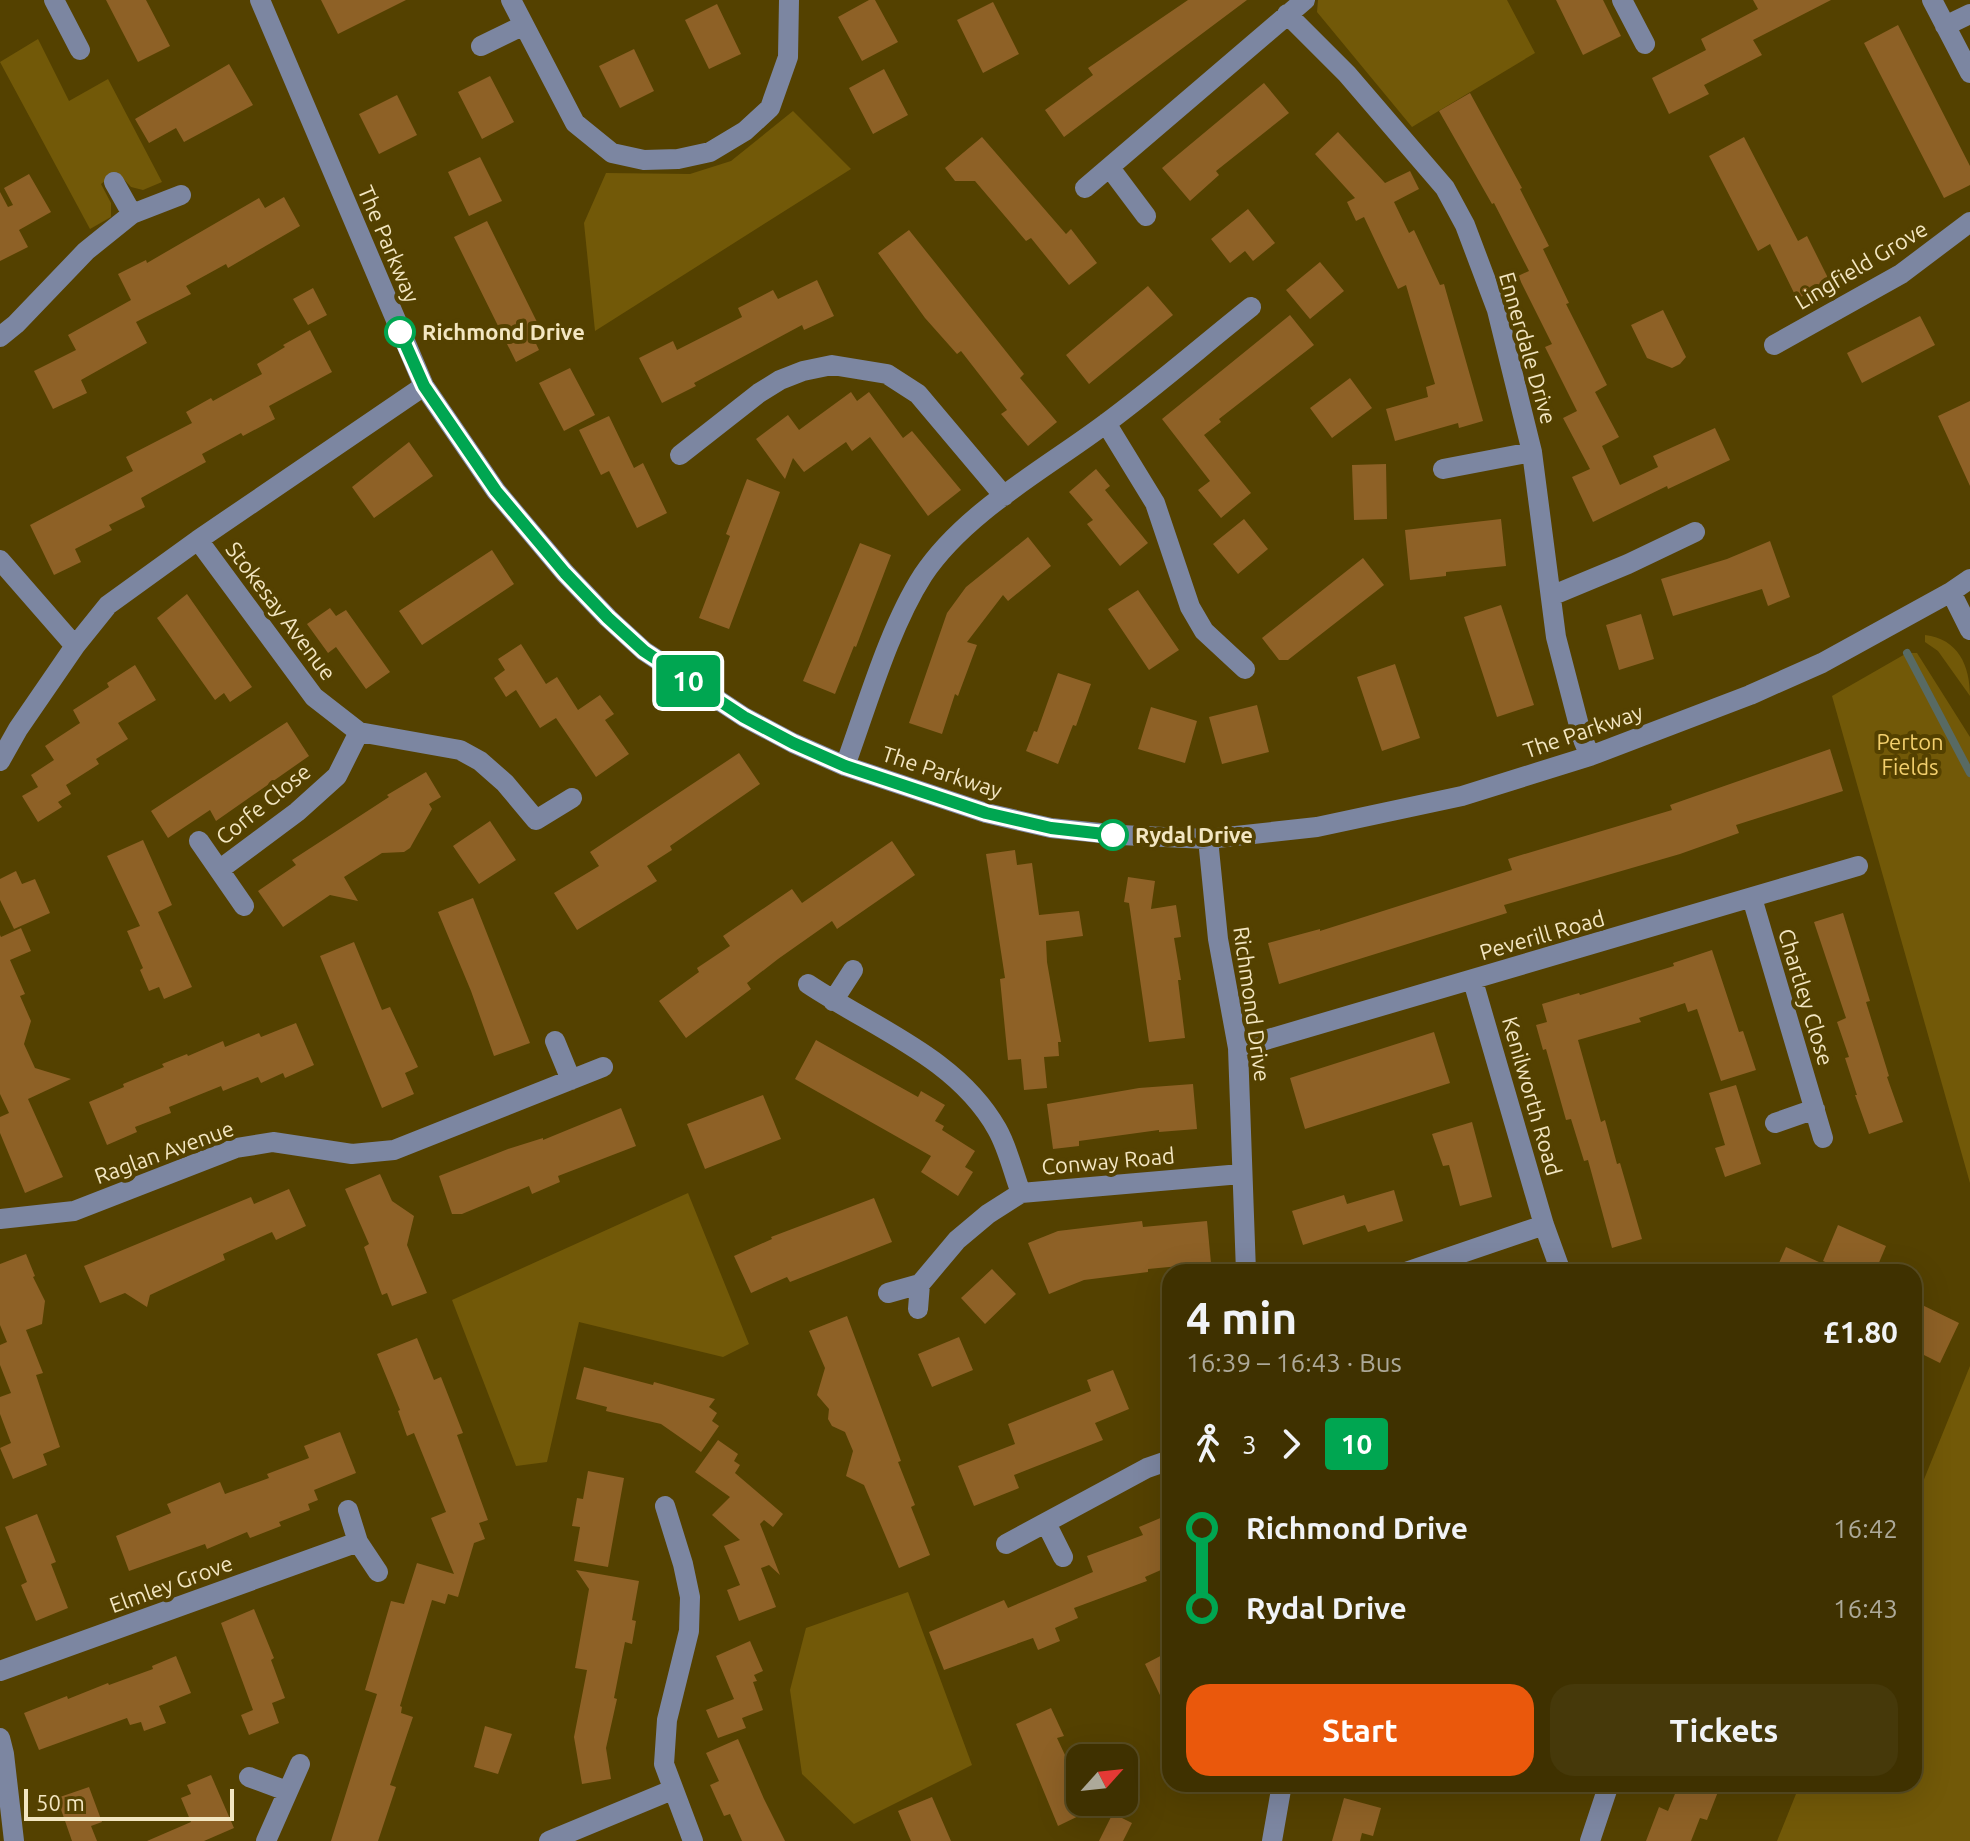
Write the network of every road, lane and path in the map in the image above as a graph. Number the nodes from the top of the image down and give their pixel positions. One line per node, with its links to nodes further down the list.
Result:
1 (54, 0): 14 (street)
2 (260, 0): 26 (street, The Parkway)
3 (511, 0): 10 (street)
4 (789, 0): 10 (street)
5 (1305, 0): 8 (street)
6 (1932, 0): 11 (street)
7 (1629, 2): 12 (street)
8 (1287, 14): 16 (street); 28 (street, Ennerdale Drive)
9 (1970, 14): 11 (street)
10 (524, 25): 13 (street)
11 (1945, 26): 15 (street)
12 (1645, 44)
13 (481, 46)
14 (80, 50)
15 (1970, 73)
16 (1110, 168): 18 (street); 21 (street)
17 (114, 182): 20 (street)
18 (1085, 188)
19 (181, 195): 20 (street)
20 (132, 214): 24 (street)
21 (1146, 216)
22 (1970, 222): 25 (street, Lingfield Grove)
23 (1251, 307): 27 (street)
24 (0, 337)
25 (1774, 345)
26 (424, 386): 33 (street); 44 (street, The Parkway)
27 (1106, 423): 31 (street); 40 (street)
28 (1532, 452): 30 (street); 37 (street, Ennerdale Drive)
29 (680, 455): 31 (street)
30 (1443, 469)
31 (1004, 496): 44 (street)
32 (1695, 532): 37 (street)
33 (198, 540): 39 (street); 41 (street, Stokesay Avenue)
34 (0, 560): 39 (street)
35 (1970, 579): 36 (street, The Parkway)
36 (1951, 592): 38 (street); 42 (street, The Parkway)
37 (1551, 596): 42 (street, Ennerdale Drive)
38 (1970, 630)
39 (75, 646): 43 (street)
40 (1245, 669)
41 (359, 732): 45 (street, Stokesay Avenue); 49 (street, Corfe Close)
42 (1590, 756): 46 (street, The Parkway)
43 (0, 761)
44 (845, 766): 46 (street, The Parkway)
45 (572, 798)
46 (1208, 839): 57 (street, Richmond Drive)
47 (199, 841): 49 (street, Corfe Close)
48 (1858, 866): 50 (street, Peverill Road)
49 (219, 870): 51 (street, Corfe Close)
50 (1752, 898): 53 (street, Peverill Road); 60 (street, Chartley Close)
51 (244, 906)
52 (853, 970): 55 (street)
53 (1473, 981): 57 (street, Peverill Road); 66 (street, Kenilworth Road)
54 (808, 984): 55 (street)
55 (833, 1001): 64 (street)
56 (555, 1041): 59 (street)
57 (1238, 1048): 63 (street, Richmond Drive)
58 (603, 1067): 59 (street, Raglan Avenue)
59 (571, 1080): 65 (street, Raglan Avenue)
60 (1815, 1109): 61 (street); 62 (street, Chartley Close)
61 (1775, 1123)
62 (1823, 1138)
63 (1241, 1174): 64 (street, Conway Road); 67 (street, Richmond Drive)
64 (1021, 1193): 70 (street, Conway Road)
65 (0, 1219)
66 (1544, 1225): 68 (street); 69 (street, Kenilworth Road)
67 (1246, 1264)
68 (1429, 1264)
69 (1558, 1264)
70 (920, 1284): 71 (street); 72 (street)
71 (888, 1293)
72 (918, 1309)
73 (1162, 1463): 76 (street)
74 (665, 1506): 85 (street)
75 (348, 1510): 77 (street)
76 (1046, 1523): 78 (street); 79 (street)
77 (358, 1542): 80 (street); 81 (street, Elmley Grove)
78 (1006, 1544)
79 (1063, 1557)
80 (378, 1572)
81 (0, 1671)
82 (0, 1738): 89 (street)
83 (300, 1764): 86 (street)
84 (249, 1777): 86 (street)
85 (672, 1790): 91 (street); 92 (street)
86 (287, 1791): 90 (street)
87 (1281, 1792): 93 (street)
88 (1606, 1792): 94 (street)
89 (14, 1841)
90 (266, 1841)
91 (549, 1841)
92 (693, 1841)
93 (1272, 1841)
94 (1590, 1841)

